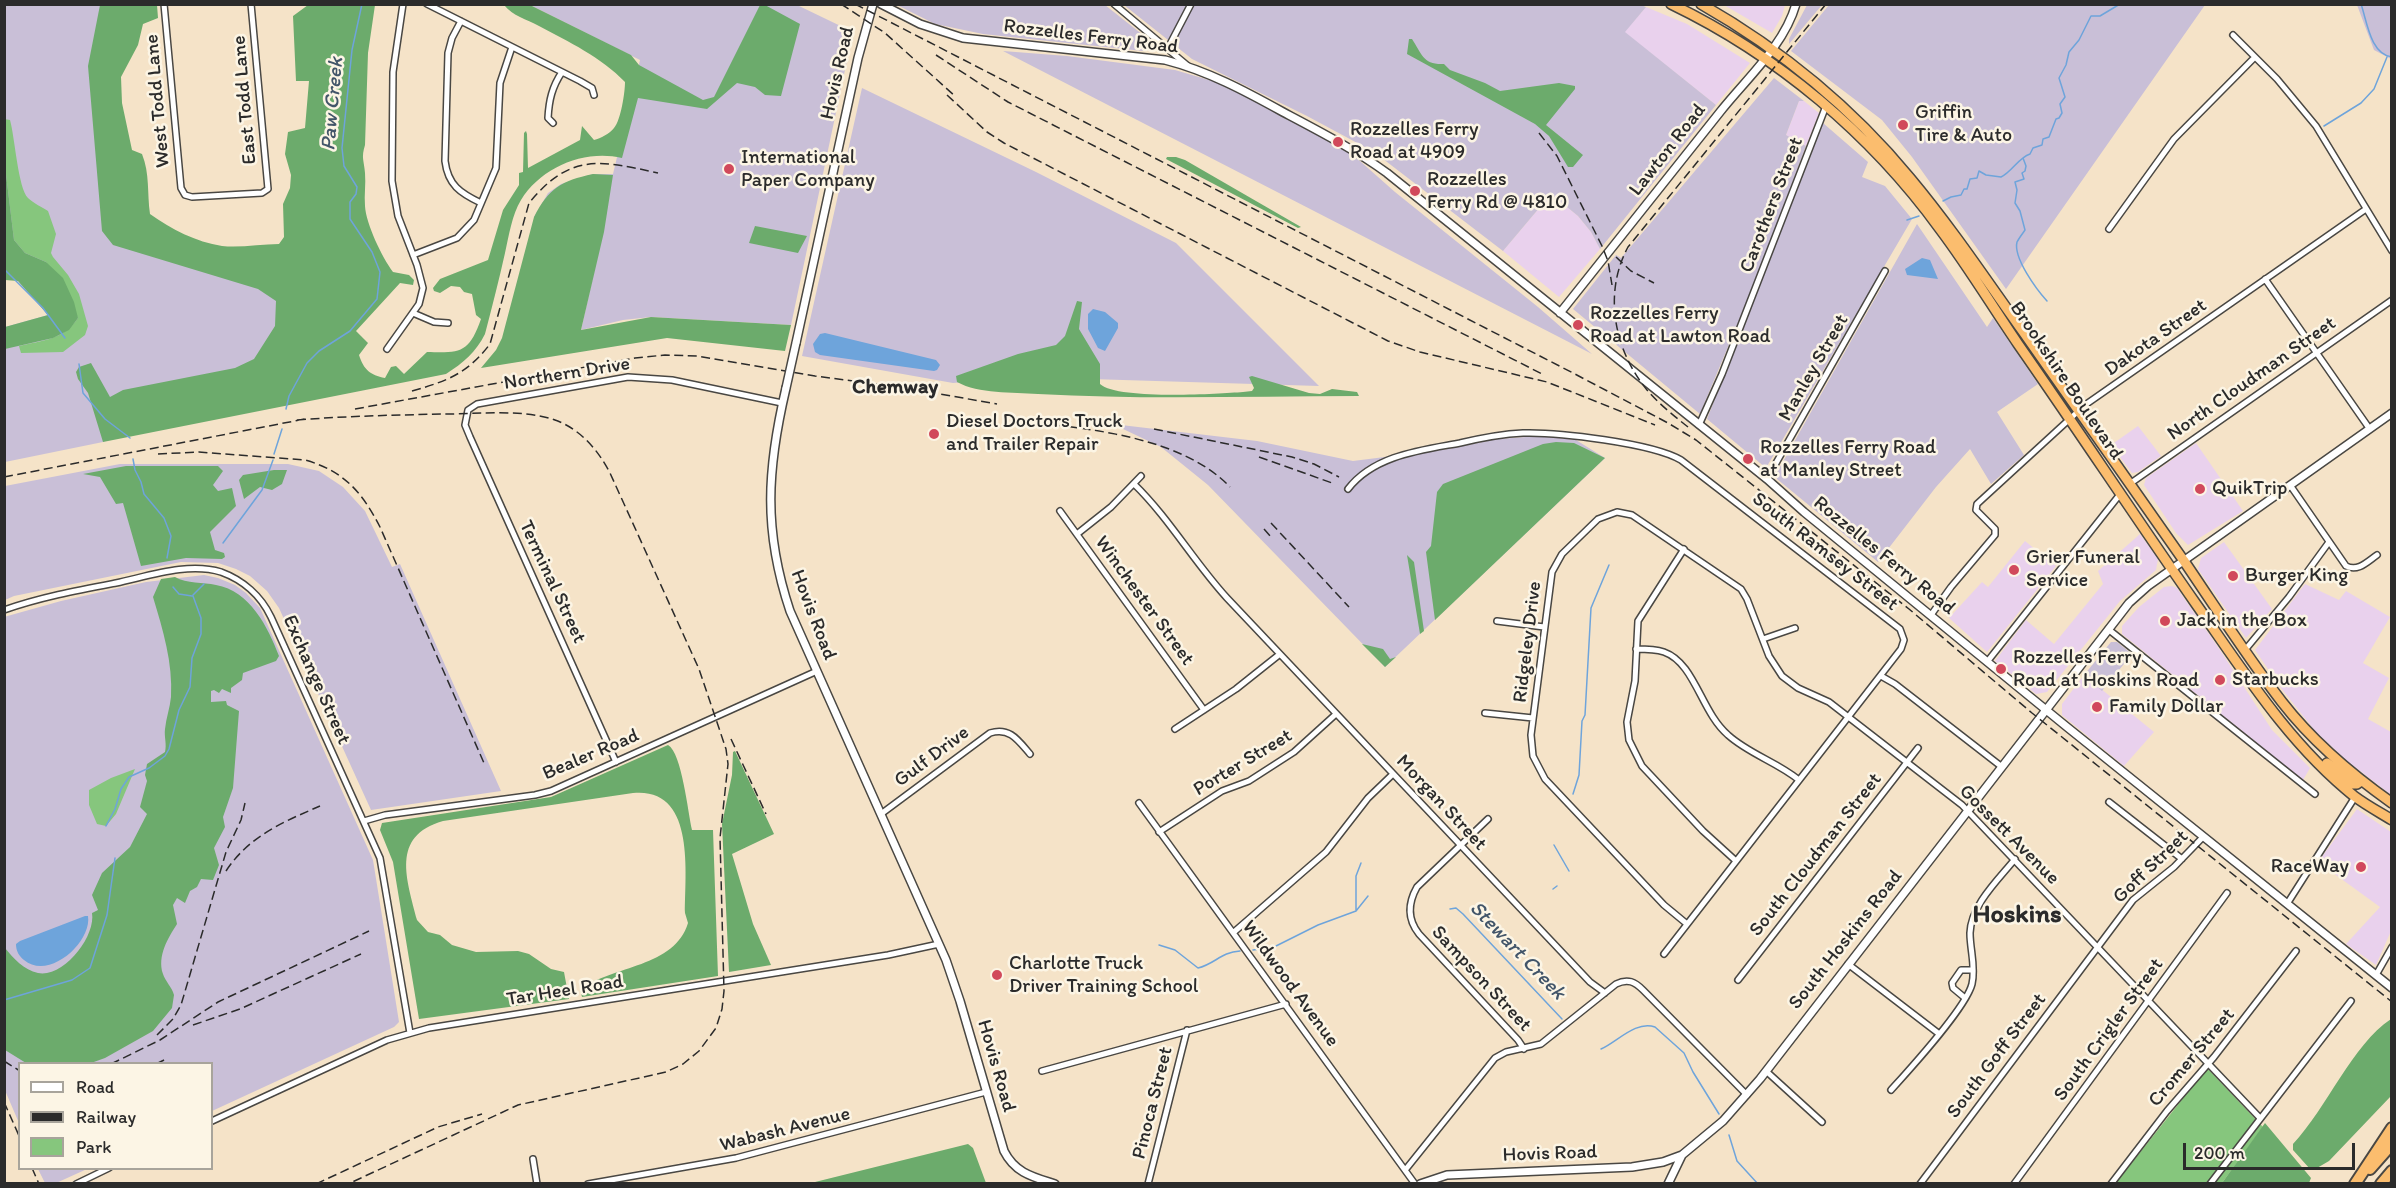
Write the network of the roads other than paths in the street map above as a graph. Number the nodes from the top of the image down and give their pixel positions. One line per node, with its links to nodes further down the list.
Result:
1 (164, 4): 25 (street, West Todd Lane)
2 (251, 4): 25 (street, East Todd Lane)
3 (403, 4): 30 (street)
4 (428, 4): 12 (street)
5 (873, 4): 39 (street, Hovis Road, bridge)
6 (881, 4): 19 (street, Rozzelles Ferry Road)
7 (1114, 4): 15 (street)
8 (1191, 4): 15 (street)
9 (1671, 4): 18 (highway, Brookshire Boulevard)
10 (1701, 4): 16 (highway, Brookshire Boulevard)
11 (1796, 4): 16 (street, Lawton Road)
12 (461, 21): 14 (street); 26 (street)
13 (2233, 35): 17 (street)
14 (512, 47): 20 (street); 26 (street)
15 (1168, 48): 19 (street)
16 (1772, 49): 18 (street, Lawton Road); 22 (highway, Brookshire Boulevard)
17 (2255, 57): 27 (street); 28 (street)
18 (1764, 59): 23 (highway, Brookshire Boulevard); 35 (street, Lawton Road)
19 (1188, 66): 35 (street, Rozzelles Ferry Road)
20 (562, 72): 21 (street); 24 (street)
21 (594, 95)
22 (1830, 96): 23 (street, Carothers Street); 40 (highway, Brookshire Boulevard)
23 (1826, 106): 43 (highway, Brookshire Boulevard); 44 (street, Carothers Street)
24 (553, 123)
25 (266, 191)
26 (480, 203): 30 (street)
27 (2366, 209): 29 (street); 32 (street, Dakota Street)
28 (2109, 230)
29 (2391, 252)
30 (412, 255): 34 (street)
31 (1885, 271): 47 (street, Manley Street)
32 (2265, 279): 38 (street); 40 (street, Dakota Street)
33 (2391, 300): 38 (street, North Cloudman Street)
34 (413, 312): 36 (street); 37 (street)
35 (1560, 314): 44 (street, Rozzelles Ferry Road)
36 (448, 323)
37 (387, 349)
38 (2316, 353): 45 (street); 48 (street, North Cloudman Street)
39 (782, 403): 42 (street, Northern Drive); 71 (street, Hovis Road)
40 (2079, 410): 43 (street, Dakota Street); 48 (highway, Brookshire Boulevard)
41 (2391, 413): 45 (street, South Hoskins Road)
42 (466, 414): 83 (street, Terminal Street)
43 (2070, 418): 52 (highway, Brookshire Boulevard); 61 (street, Dakota Street)
44 (1699, 425): 47 (street, Rozzelles Ferry Road)
45 (2369, 428): 50 (street, South Hoskins Road)
46 (1141, 476): 49 (street)
47 (1767, 479): 61 (street, Rozzelles Ferry Road)
48 (2131, 483): 58 (highway, Brookshire Boulevard)
49 (1134, 484): 54 (street); 69 (street, Morgan Street)
50 (2290, 485): 55 (street); 58 (street, South Hoskins Road)
51 (1350, 487): 72 (street, South Ramsey Street)
52 (2121, 493): 59 (highway, Brookshire Boulevard); 70 (street)
53 (1060, 511): 54 (street, Winchester Street)
54 (1077, 534): 73 (street, Winchester Street)
55 (2329, 542): 57 (street); 68 (street)
56 (1684, 549): 63 (street, Ridgeley Drive); 66 (street, Ridgeley Drive); 67 (street)
57 (2377, 555)
58 (2184, 561): 59 (street, South Hoskins Road); 68 (highway, Brookshire Boulevard)
59 (2172, 570): 65 (street, South Hoskins Road); 80 (highway, Brookshire Boulevard)
60 (4, 610): 98 (street, Exchange Street)
61 (1931, 615): 70 (street, Rozzelles Ferry Road)
62 (1497, 621): 63 (street)
63 (1544, 627): 78 (street, Ridgeley Drive)
64 (1795, 628): 66 (street)
65 (2108, 629): 74 (street, South Hoskins Road); 89 (street)
66 (1762, 639): 77 (street, Ridgeley Drive)
67 (1636, 649): 87 (street); 104 (street)
68 (2245, 650): 88 (highway, Brookshire Boulevard)
69 (1280, 654): 73 (street); 76 (street, Morgan Street)
70 (1988, 662): 74 (street, Rozzelles Ferry Road)
71 (817, 671): 83 (street, Bealer Road); 95 (street, Hovis Road)
72 (1881, 676): 77 (street, South Ramsey Street); 85 (street)
73 (1204, 710): 79 (street)
74 (2045, 710): 85 (street, South Hoskins Road); 100 (street, Rozzelles Ferry Road)
75 (1485, 712): 78 (street)
76 (1336, 714): 86 (street, Morgan Street); 99 (street, Porter Street)
77 (1849, 716): 84 (street, Gossett Avenue); 87 (street, South Ramsey Street)
78 (1533, 718): 107 (street, Ridgeley Drive)
79 (1175, 729)
80 (2301, 743): 88 (highway); 90 (highway, Brookshire Boulevard)
81 (1918, 748): 84 (street, South Cloudman Street)
82 (1030, 754): 95 (street, Gulf Drive)
83 (616, 762): 98 (street, Bealer Road)
84 (1908, 762): 94 (street, Gossett Avenue); 117 (street, South Cloudman Street)
85 (2002, 767): 94 (street, South Hoskins Road)
86 (1394, 774): 101 (street, Morgan Street); 108 (street)
87 (1799, 780): 104 (street, South Ramsey Street)
88 (2361, 781): 93 (highway, Brookshire Boulevard)
89 (2315, 795)
90 (2355, 797): 97 (highway, Brookshire Boulevard); 106 (street)
91 (2109, 802): 103 (street)
92 (1139, 803): 99 (street, Wildwood Avenue)
93 (2391, 803)
94 (1968, 810): 102 (street, Gossett Avenue); 114 (street, South Hoskins Road)
95 (881, 814): 109 (street, Hovis Road)
96 (1488, 819): 101 (street, Sampson Street)
97 (2391, 820)
98 (364, 821): 125 (street, Exchange Street)
99 (1160, 832): 108 (street, Wildwood Avenue)
100 (2203, 837): 103 (street, Goff Street); 106 (street, Rozzelles Ferry Road)
101 (1461, 845): 119 (street, Morgan Street); 127 (street, Sampson Street)
102 (2014, 859): 110 (street, Gossett Avenue); 115 (street)
103 (2182, 859): 110 (street, Goff Street)
104 (1736, 861): 107 (street, South Ramsey Street)
105 (2227, 893): 121 (street, South Crigler Street)
106 (2287, 904): 116 (street, Rozzelles Ferry Road)
107 (1687, 924): 113 (street, South Ramsey Street)
108 (1234, 932): 123 (street, Wildwood Avenue)
109 (939, 944): 125 (street, Tar Heel Road); 132 (street, Hovis Road)
110 (2098, 947): 121 (street, Gossett Avenue); 154 (street, South Goff Street)
111 (2391, 947): 116 (street)
112 (2296, 951): 128 (street, Cromer Street)
113 (1664, 954)
114 (1848, 964): 126 (street); 130 (street, South Hoskins Road)
115 (1973, 970): 120 (street); 120 (street)
116 (2376, 975): 118 (street, Rozzelles Ferry Road)
117 (1738, 980)
118 (2391, 988)
119 (1605, 993): 127 (street); 133 (street)
120 (1965, 998): 126 (street)
121 (2148, 1001): 128 (street, Gossett Avenue); 155 (street, South Crigler Street)
122 (2351, 1001): 134 (street)
123 (1286, 1004): 124 (street); 141 (street, Wildwood Avenue)
124 (1187, 1030): 129 (street); 149 (street, Pinoca Street)
125 (410, 1033): 135 (street, Tar Heel Road)
126 (1938, 1033): 131 (street)
127 (1524, 1049): 141 (street)
128 (2207, 1063): 134 (street, Gossett Avenue); 156 (street, Cromer Street)
129 (1042, 1071)
130 (1766, 1071): 133 (street, South Hoskins Road); 136 (street)
131 (1891, 1090)
132 (987, 1092): 147 (street, Wabash Avenue); 148 (street, Hovis Road)
133 (1747, 1095): 139 (street, South Hoskins Road)
134 (2260, 1118): 157 (street)
135 (213, 1120)
136 (1822, 1122)
137 (2391, 1128): 158 (highway)
138 (2391, 1144): 158 (highway)
139 (1682, 1155): 144 (street, Hovis Road); 153 (street, South Hoskins Road)
140 (533, 1159): 146 (street)
141 (1406, 1168): 150 (street, Wildwood Avenue)
142 (105, 1170): 145 (street)
143 (2391, 1172): 159 (highway)
144 (1447, 1175): 151 (street, Hovis Road); 152 (street)
145 (76, 1184)
146 (537, 1184)
147 (588, 1184)
148 (1055, 1184)
149 (1148, 1184)
150 (1415, 1184)
151 (1420, 1184)
152 (1447, 1184)
153 (1668, 1184)
154 (1920, 1184)
155 (2014, 1184)
156 (2110, 1184)
157 (2210, 1184)
158 (2356, 1184)
159 (2381, 1184)

